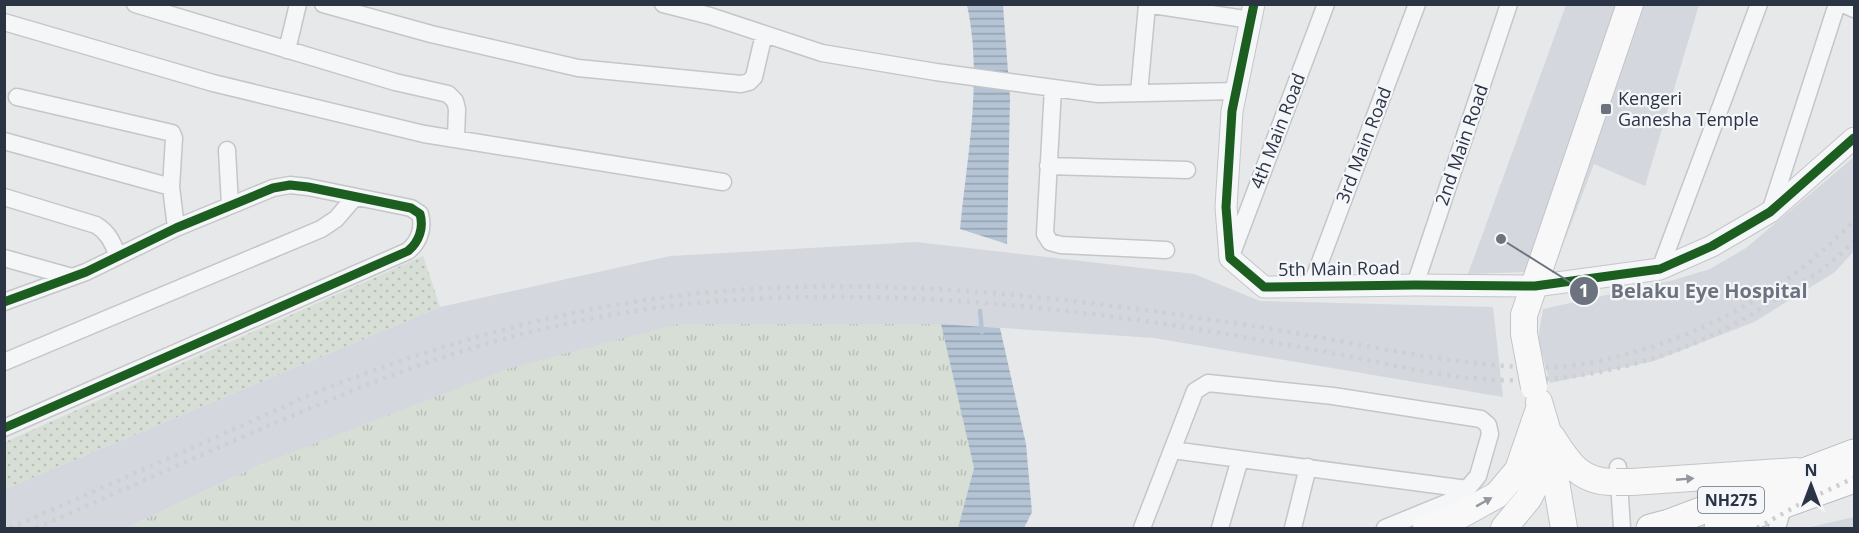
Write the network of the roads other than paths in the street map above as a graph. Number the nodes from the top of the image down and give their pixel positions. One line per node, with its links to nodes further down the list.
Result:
1 (135, 4): 18 (street)
2 (298, 4): 18 (street)
3 (323, 4): 17 (street)
4 (663, 4): 13 (street)
5 (1326, 4): 39 (street, 4th Main Road)
6 (1417, 4): 43 (street, 3rd Main Road)
7 (1509, 4): 42 (street, 2nd Main Road)
8 (1630, 4): 44 (main road)
9 (1759, 4): 40 (street)
10 (1838, 4): 34 (street)
11 (1843, 4): 14 (street)
12 (1147, 5): 15 (street); 21 (street)
13 (695, 8): 17 (street)
14 (1854, 9)
15 (1253, 12): 20 (street)
16 (4, 22): 24 (street)
17 (764, 34): 19 (street)
18 (287, 50): 24 (street)
19 (1053, 88): 21 (street); 27 (street)
20 (1236, 91): 21 (street); 39 (street)
21 (1139, 93)
22 (17, 97): 30 (street)
23 (1854, 138): 34 (street, 5th Main Road)
24 (456, 139): 29 (street)
25 (4, 141): 30 (street)
26 (227, 150): 33 (street)
27 (1048, 166): 28 (street); 36 (street)
28 (1187, 171)
29 (723, 182)
30 (171, 187): 35 (street)
31 (355, 196): 33 (street); 46 (street); 48 (street)
32 (4, 197): 37 (street)
33 (230, 205): 35 (street)
34 (1770, 212): 40 (street, 5th Main Road)
35 (176, 228): 37 (street)
36 (1166, 250)
37 (118, 256): 41 (street)
38 (4, 258): 41 (street)
39 (1230, 258): 43 (street, 5th Main Road)
40 (1660, 268): 44 (street, 5th Main Road)
41 (72, 277): 45 (street)
42 (1414, 285): 43 (street, 5th Main Road); 44 (street, 5th Main Road)
43 (1311, 286)
44 (1535, 286): 47 (main road, bridge)
45 (4, 302)
46 (4, 362)
47 (1540, 407): 55 (main road); 55 (main road)
48 (4, 428)
49 (1172, 450): 51 (street); 57 (street); 61 (street)
50 (1854, 453): 54 (highway, NH275)
51 (1240, 459): 52 (street); 62 (street)
52 (1308, 467): 57 (street); 63 (street)
53 (1618, 467): 67 (street)
54 (1811, 470): 55 (main road, one-way to 54, bridge); 60 (highway, NH275)
55 (1546, 473): 59 (main road, one-way to 55); 65 (main road); 66 (main road)
56 (1854, 478): 58 (highway, NH275)
57 (1467, 489): 64 (street)
58 (1781, 516): 68 (highway, NH275)
59 (1434, 525)
60 (1663, 527)
61 (1142, 528)
62 (1220, 528)
63 (1293, 528)
64 (1385, 528)
65 (1504, 528)
66 (1564, 528)
67 (1622, 528)
68 (1718, 528)

